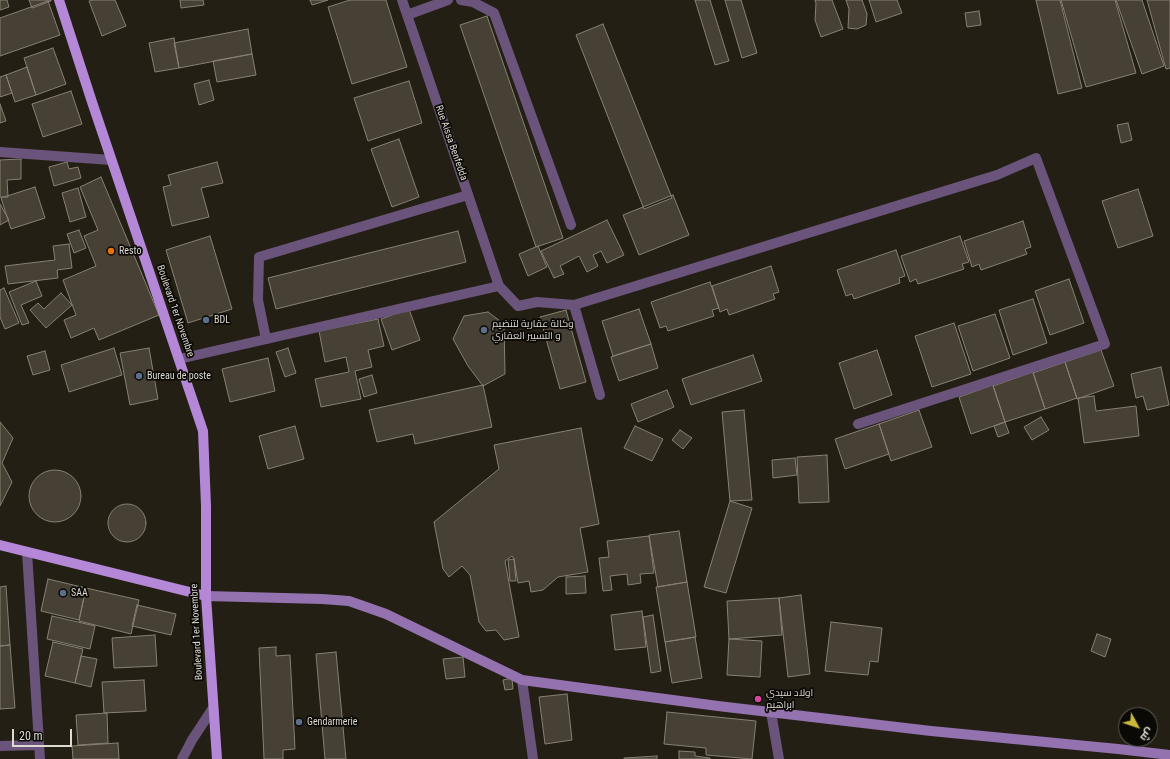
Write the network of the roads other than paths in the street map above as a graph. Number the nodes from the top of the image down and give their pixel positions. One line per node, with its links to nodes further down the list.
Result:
1 (59, 0): 7 (main road, Boulevard 1er Novembre)
2 (402, 0): 5 (street, Rue Aissa Benfedda)
3 (448, 0): 5 (street)
4 (461, 0): 9 (street)
5 (407, 15): 8 (street, Rue Aissa Benfedda)
6 (0, 152): 7 (street)
7 (111, 160): 13 (main road, Boulevard 1er Novembre)
8 (468, 195): 10 (street, Rue Aissa Benfedda); 12 (street)
9 (571, 225)
10 (500, 286): 11 (street); 12 (street)
11 (574, 305): 14 (street); 15 (street)
12 (266, 339): 13 (street)
13 (179, 359): 18 (main road, Boulevard 1er Novembre)
14 (600, 395)
15 (858, 424)
16 (0, 545): 17 (main road)
17 (27, 552): 18 (main road); 22 (street)
18 (206, 596): 19 (main road); 20 (main road, Boulevard 1er Novembre)
19 (522, 680): 21 (main road); 28 (street)
20 (213, 708): 26 (street); 27 (main road, Boulevard 1er Novembre)
21 (771, 712): 24 (main road); 29 (street)
22 (38, 745): 23 (street); 25 (street)
23 (0, 746)
24 (1170, 755)
25 (40, 759)
26 (182, 759)
27 (217, 759)
28 (533, 759)
29 (779, 759)

